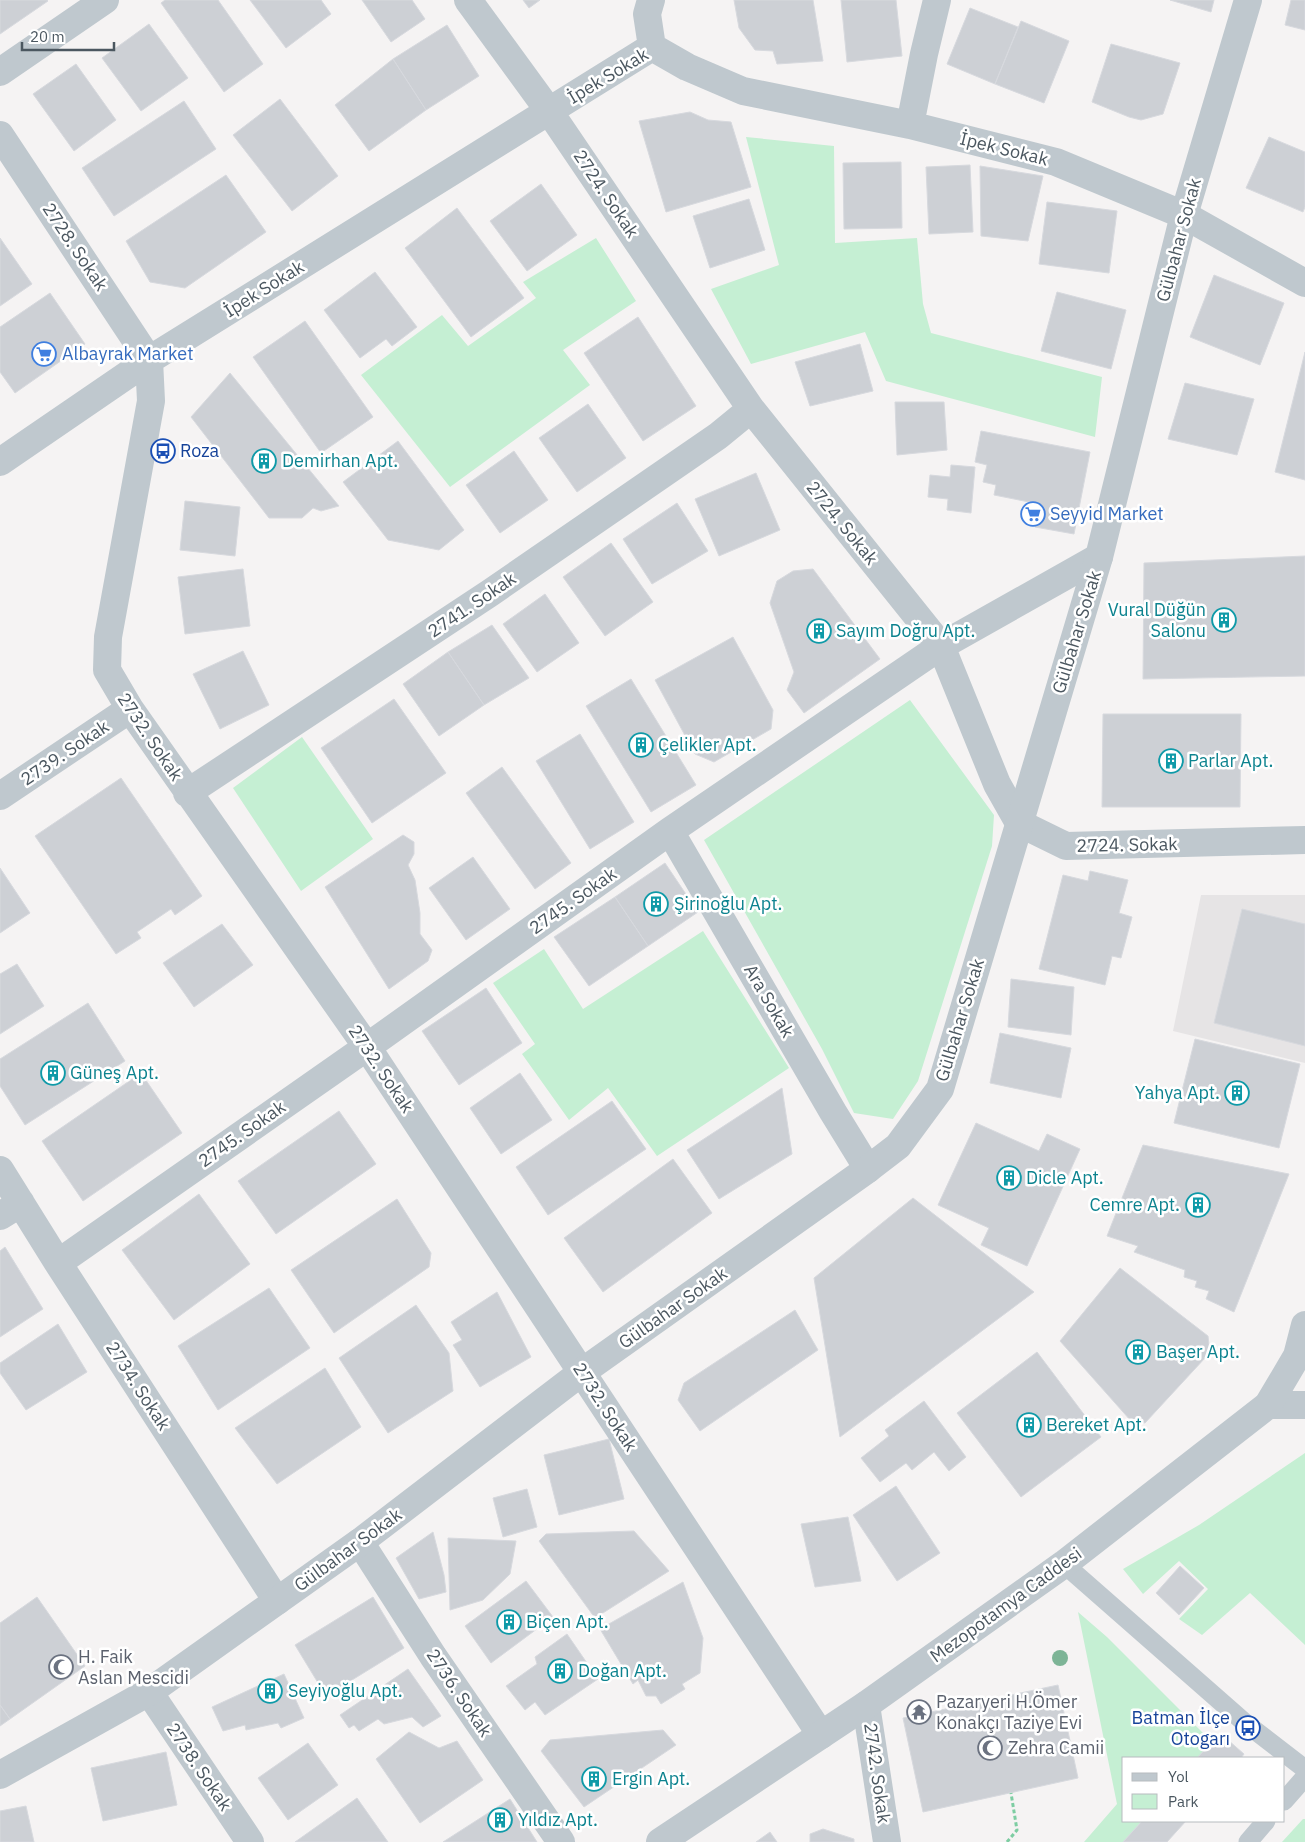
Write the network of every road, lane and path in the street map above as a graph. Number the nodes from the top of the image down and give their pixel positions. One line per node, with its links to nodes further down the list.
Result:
1 (105, 0): 7 (street)
2 (468, 0): 8 (street, 2724. Sokak)
3 (650, 0): 6 (street)
4 (937, 0): 9 (street)
5 (1248, 0): 11 (street, Gülbahar Sokak)
6 (652, 47): 8 (street, İpek Sokak); 9 (street, İpek Sokak)
7 (0, 72)
8 (549, 111): 13 (street, İpek Sokak); 14 (street, 2724. Sokak)
9 (910, 125): 11 (street, İpek Sokak)
10 (0, 135): 13 (street, 2728. Sokak)
11 (1184, 215): 12 (street, İpek Sokak); 16 (street, Gülbahar Sokak)
12 (1305, 283)
13 (150, 360): 15 (street, İpek Sokak); 18 (street, 2732. Sokak)
14 (751, 409): 17 (street, 2724. Sokak); 19 (street, 2741. Sokak)
15 (0, 462)
16 (1099, 557): 17 (street, 2745. Sokak); 21 (street, Gülbahar Sokak)
17 (941, 646): 21 (street, 2724. Sokak); 22 (street, 2745. Sokak)
18 (130, 709): 19 (street, 2732. Sokak); 20 (street, 2739. Sokak)
19 (187, 793): 24 (street, 2732. Sokak)
20 (0, 796)
21 (1019, 823): 23 (street, 2724. Sokak); 25 (street, Gülbahar Sokak)
22 (670, 831): 24 (street, 2745. Sokak); 25 (street, Ara Sokak)
23 (1305, 840)
24 (367, 1047): 28 (street, 2745. Sokak); 30 (street, 2732. Sokak)
25 (868, 1169): 30 (street, Gülbahar Sokak)
26 (0, 1170): 27 (street, 2734. Sokak)
27 (11, 1210): 28 (street, 2734. Sokak)
28 (58, 1263): 35 (street, 2734. Sokak)
29 (1305, 1325): 32 (street, Mezopotamya Caddesi)
30 (582, 1372): 33 (street, Gülbahar Sokak); 38 (street, 2732. Sokak)
31 (1305, 1404): 32 (street)
32 (1268, 1405): 34 (street, Mezopotamya Caddesi)
33 (360, 1542): 35 (street, Gülbahar Sokak); 46 (street, 2736. Sokak)
34 (1064, 1564): 37 (street, Mezopotamya Caddesi); 39 (lane)
35 (278, 1601): 36 (street, Gülbahar Sokak)
36 (149, 1692): 40 (street, Gülbahar Sokak); 45 (street, 2738. Sokak)
37 (866, 1705): 38 (street, Mezopotamya Caddesi); 48 (street, 2742. Sokak)
38 (821, 1736): 47 (street, Mezopotamya Caddesi)
39 (1305, 1769)
40 (0, 1774)
41 (1305, 1776): 43 (lane)
42 (1011, 1793): 49 (path)
43 (1285, 1800)
44 (1265, 1822): 50 (lane)
45 (250, 1842)
46 (560, 1842)
47 (660, 1842)
48 (887, 1842)
49 (1007, 1842)
50 (1248, 1842)

